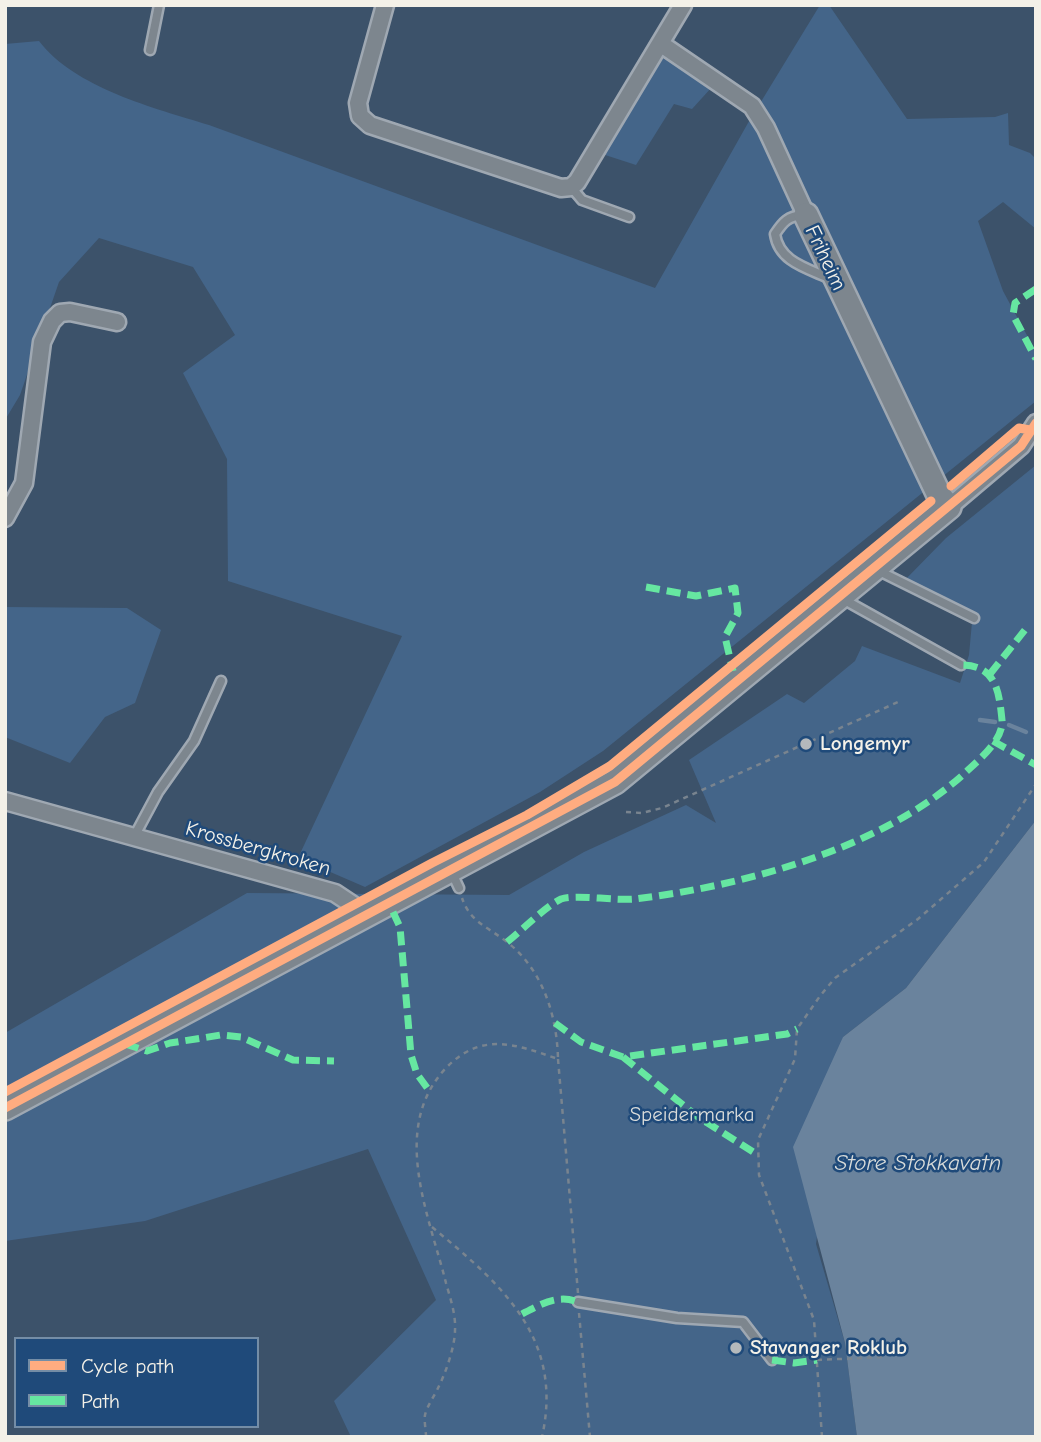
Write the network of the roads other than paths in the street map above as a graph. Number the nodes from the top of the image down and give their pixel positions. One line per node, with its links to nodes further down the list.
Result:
1 (159, 5): 5 (lane)
2 (386, 5): 6 (street)
3 (683, 5): 4 (street)
4 (661, 44): 6 (street); 7 (street, Friheim)
5 (149, 50)
6 (571, 187): 8 (lane)
7 (806, 215): 9 (street, Friheim); 9 (lane)
8 (629, 217)
9 (835, 281): 12 (street, Friheim)
10 (117, 322): 13 (street)
11 (1036, 424): 12 (street)
12 (948, 507): 14 (street)
13 (5, 518)
14 (874, 569): 15 (street); 16 (lane)
15 (838, 597): 17 (lane); 21 (street)
16 (974, 618)
17 (961, 666)
18 (221, 681): 20 (lane)
19 (5, 801): 20 (street, Krossbergkroken)
20 (135, 835): 21 (street, Krossbergkroken)
21 (360, 916): 22 (street)
22 (5, 1108)
23 (578, 1302): 24 (lane)
24 (772, 1360)

